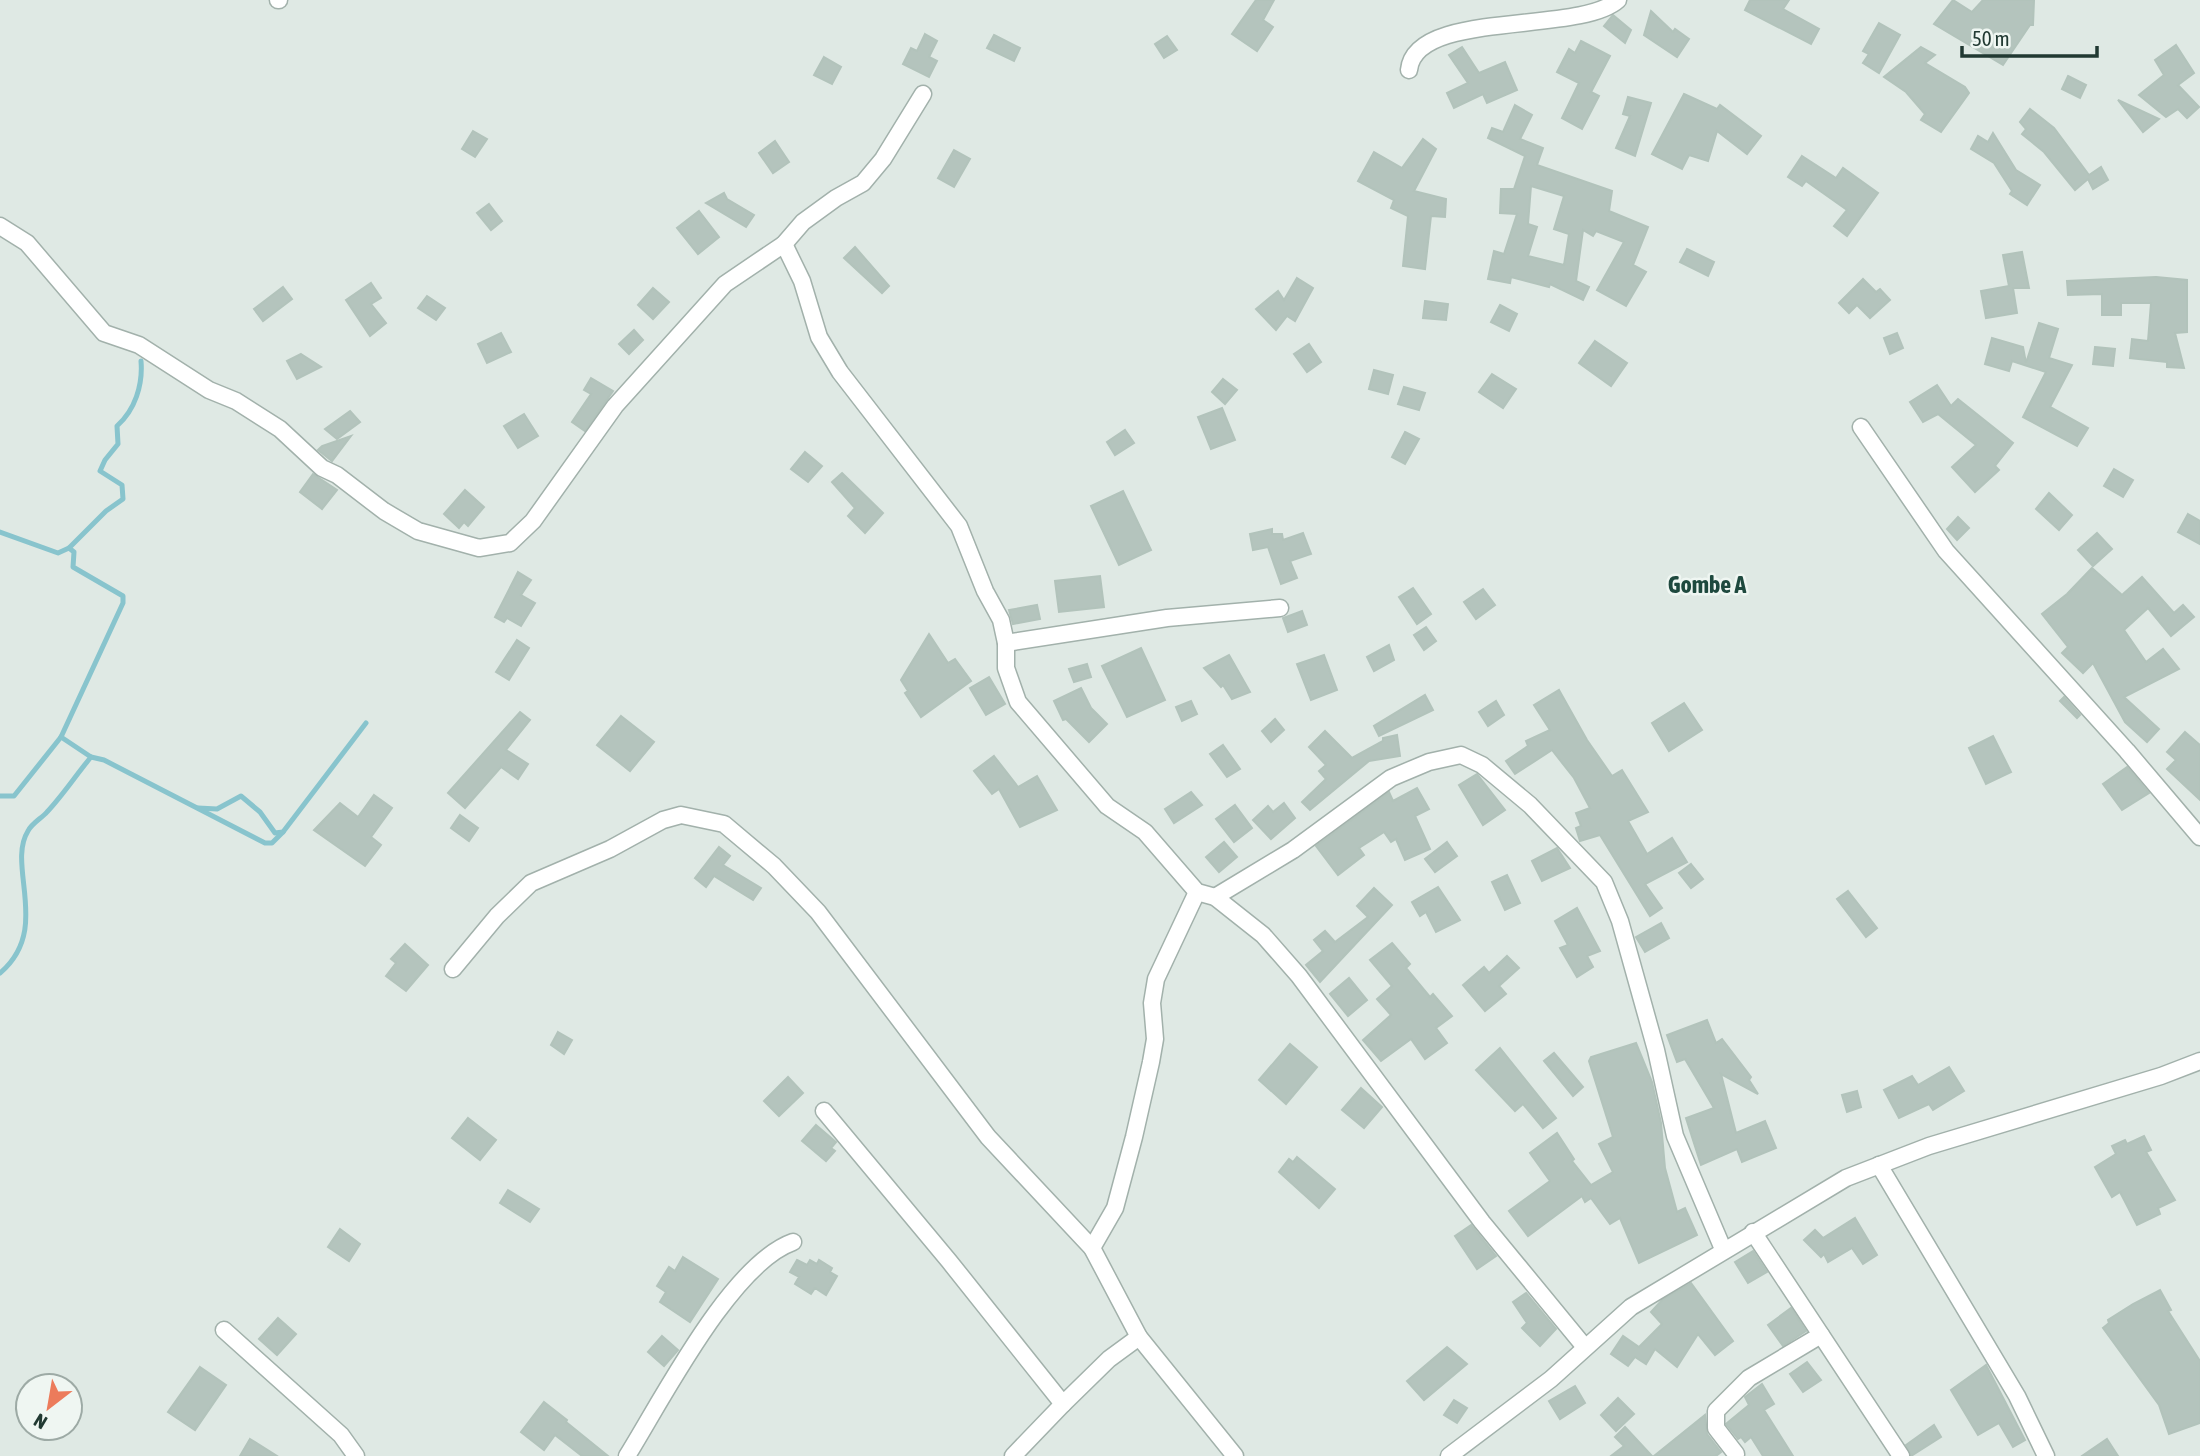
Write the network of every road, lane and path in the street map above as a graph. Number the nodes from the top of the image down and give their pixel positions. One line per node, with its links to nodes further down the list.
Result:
1 (1619, 0): 2 (street)
2 (1409, 70)
3 (923, 94): 5 (street)
4 (0, 226): 5 (street)
5 (784, 244): 8 (street)
6 (1861, 427): 9 (street)
7 (1280, 608): 8 (street)
8 (1006, 643): 10 (street)
9 (2200, 837)
10 (1197, 892): 11 (street); 18 (street)
11 (1216, 897): 19 (street); 23 (street)
12 (453, 969): 18 (street)
13 (2200, 1061): 15 (street)
14 (824, 1111): 24 (street)
15 (1879, 1165): 16 (street); 32 (street)
16 (1753, 1232): 19 (street); 21 (street)
17 (793, 1242): 28 (street)
18 (1092, 1248): 22 (street)
19 (1723, 1249): 23 (street)
20 (224, 1330): 27 (street)
21 (1821, 1335): 25 (street); 26 (street)
22 (1139, 1336): 24 (street); 30 (street)
23 (1584, 1346): 31 (street)
24 (1063, 1404): 29 (street)
25 (1735, 1454)
26 (1898, 1455)
27 (356, 1456)
28 (627, 1456)
29 (1013, 1456)
30 (1235, 1456)
31 (1449, 1456)
32 (2046, 1456)

